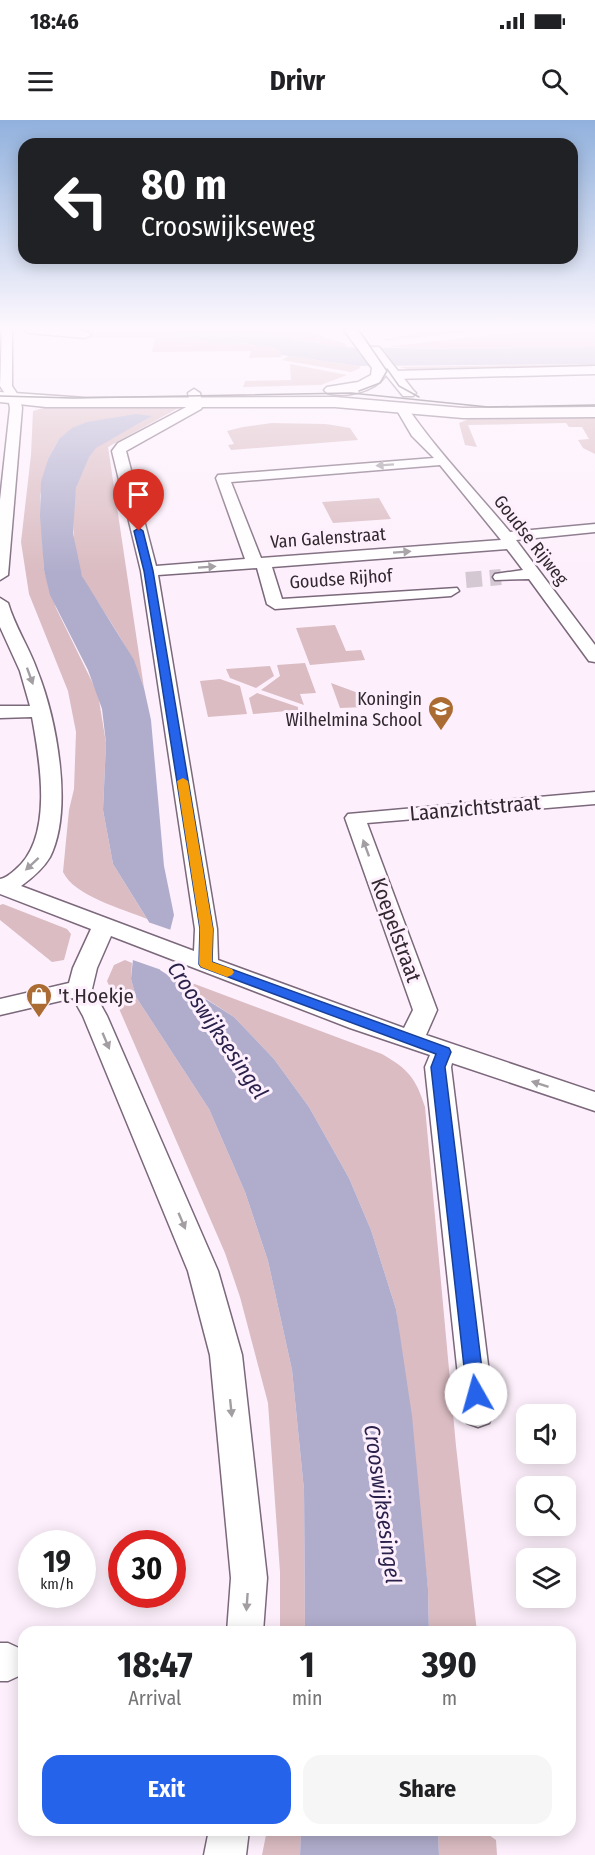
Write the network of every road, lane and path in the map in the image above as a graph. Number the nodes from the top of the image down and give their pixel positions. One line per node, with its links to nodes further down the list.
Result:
1 (7, 411): 6 (street)
2 (188, 411): 11 (street)
3 (412, 411): 7 (street, Goudse Rijweg)
4 (474, 411): 5 (main road)
5 (595, 412)
6 (7, 434): 13 (street)
7 (439, 455): 9 (street, Goudse Rijweg); 10 (street, one-way to 10)
8 (595, 528): 9 (street, Van Galenstraat)
9 (508, 540): 10 (street, Van Galenstraat, one-way to 9); 12 (street, Goudse Rijweg)
10 (259, 563): 11 (street, Van Galenstraat, one-way to 10); 15 (street, Goudse Rijhof)
11 (149, 571): 25 (street)
12 (534, 574): 14 (street); 18 (street, Goudse Rijweg)
13 (0, 575)
14 (501, 577)
15 (452, 591)
16 (0, 603): 17 (street)
17 (7, 644): 19 (street, one-way to 19)
18 (595, 657)
19 (42, 711): 20 (street); 23 (street, one-way to 23)
20 (0, 712)
21 (595, 798): 22 (street, Laanzichtstraat)
22 (355, 818): 28 (street, Koepelstraat, one-way to 22)
23 (3, 887): 24 (street)
24 (104, 925): 25 (street); 26 (street)
25 (206, 964): 28 (street)
26 (80, 989): 27 (street); 32 (street, one-way to 32)
27 (0, 1007)
28 (411, 1040): 29 (street)
29 (444, 1052): 30 (street, one-way to 29); 31 (street)
30 (595, 1102)
31 (478, 1413)
32 (245, 1626)
33 (228, 1836): 34 (street)
34 (225, 1855)

